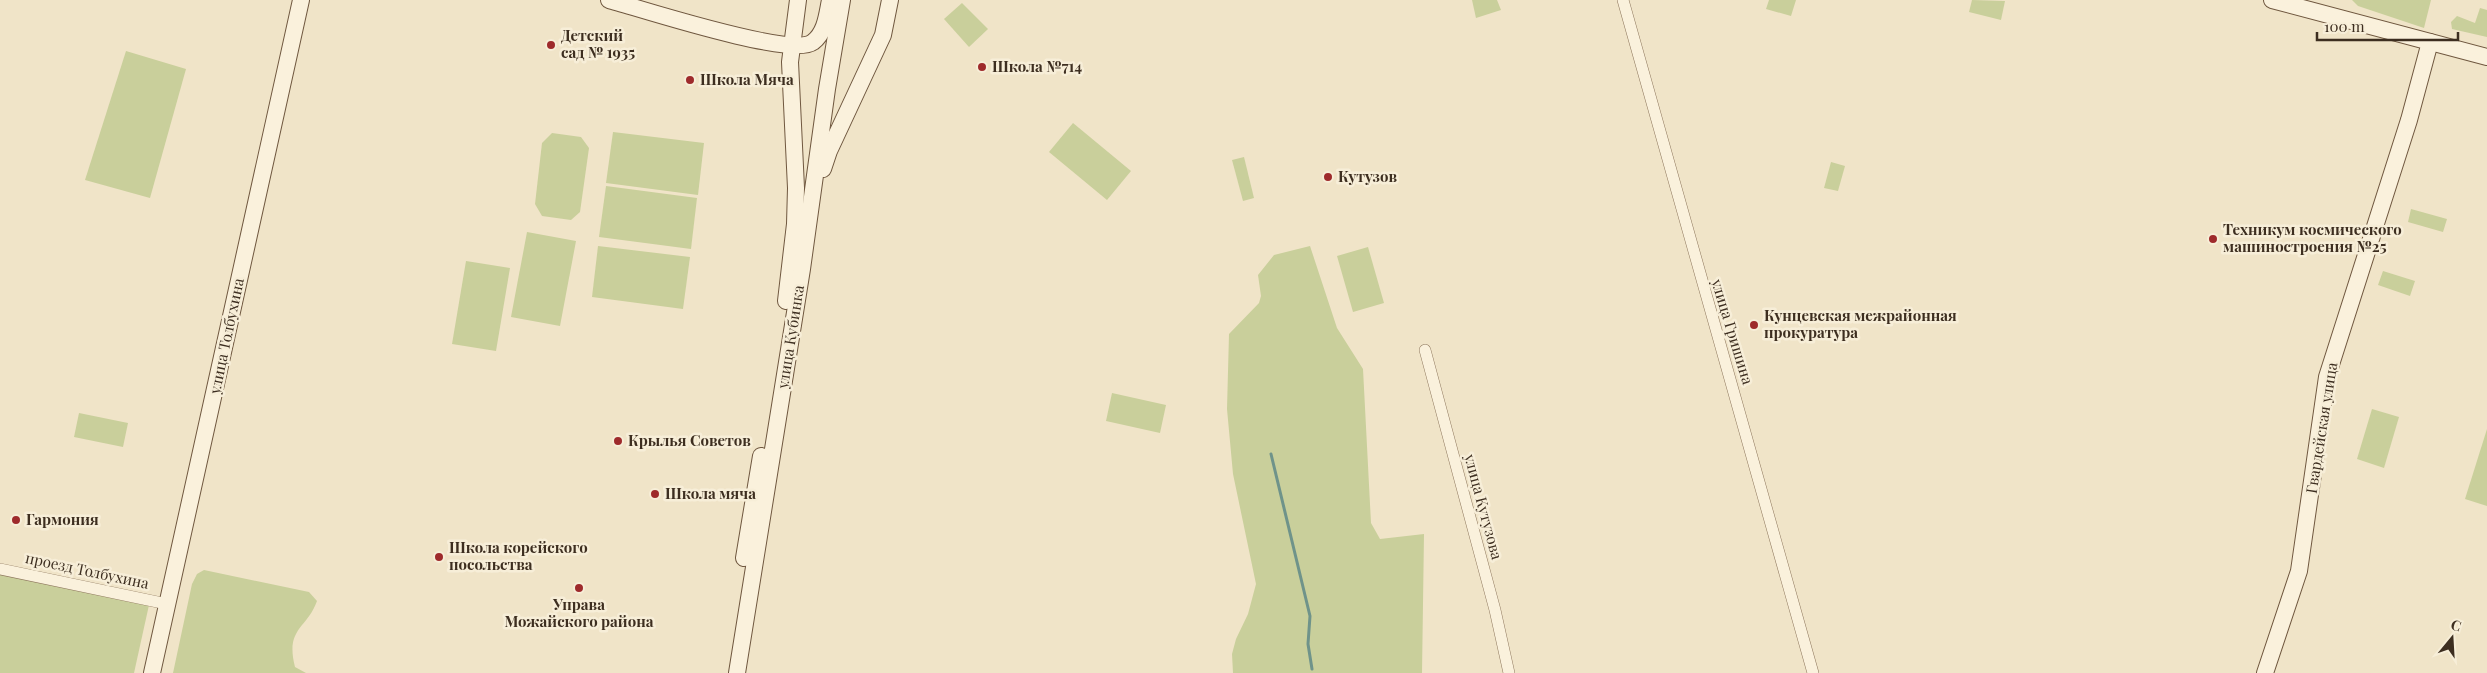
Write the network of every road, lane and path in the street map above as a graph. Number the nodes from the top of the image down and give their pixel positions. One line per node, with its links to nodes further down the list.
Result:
1 (302, 0): 15 (street, улица Толбухина)
2 (609, 0): 10 (street)
3 (798, 0): 10 (street)
4 (830, 0): 10 (street)
5 (842, 0): 12 (street, улица Кубинка)
6 (890, 0): 12 (street)
7 (1623, 0): 20 (street, улица Гришина)
8 (2272, 0): 9 (street)
9 (2430, 42): 11 (street); 21 (street, Гвардейская улица)
10 (791, 46): 17 (street)
11 (2487, 57)
12 (808, 227): 18 (street, улица Кубинка)
13 (1425, 350): 19 (street, улица Кутузова)
14 (0, 570): 15 (street, проезд Толбухина)
15 (167, 604): 16 (street, улица Толбухина)
16 (152, 673)
17 (726, 673)
18 (737, 673)
19 (1509, 673)
20 (1813, 673)
21 (2266, 673)

